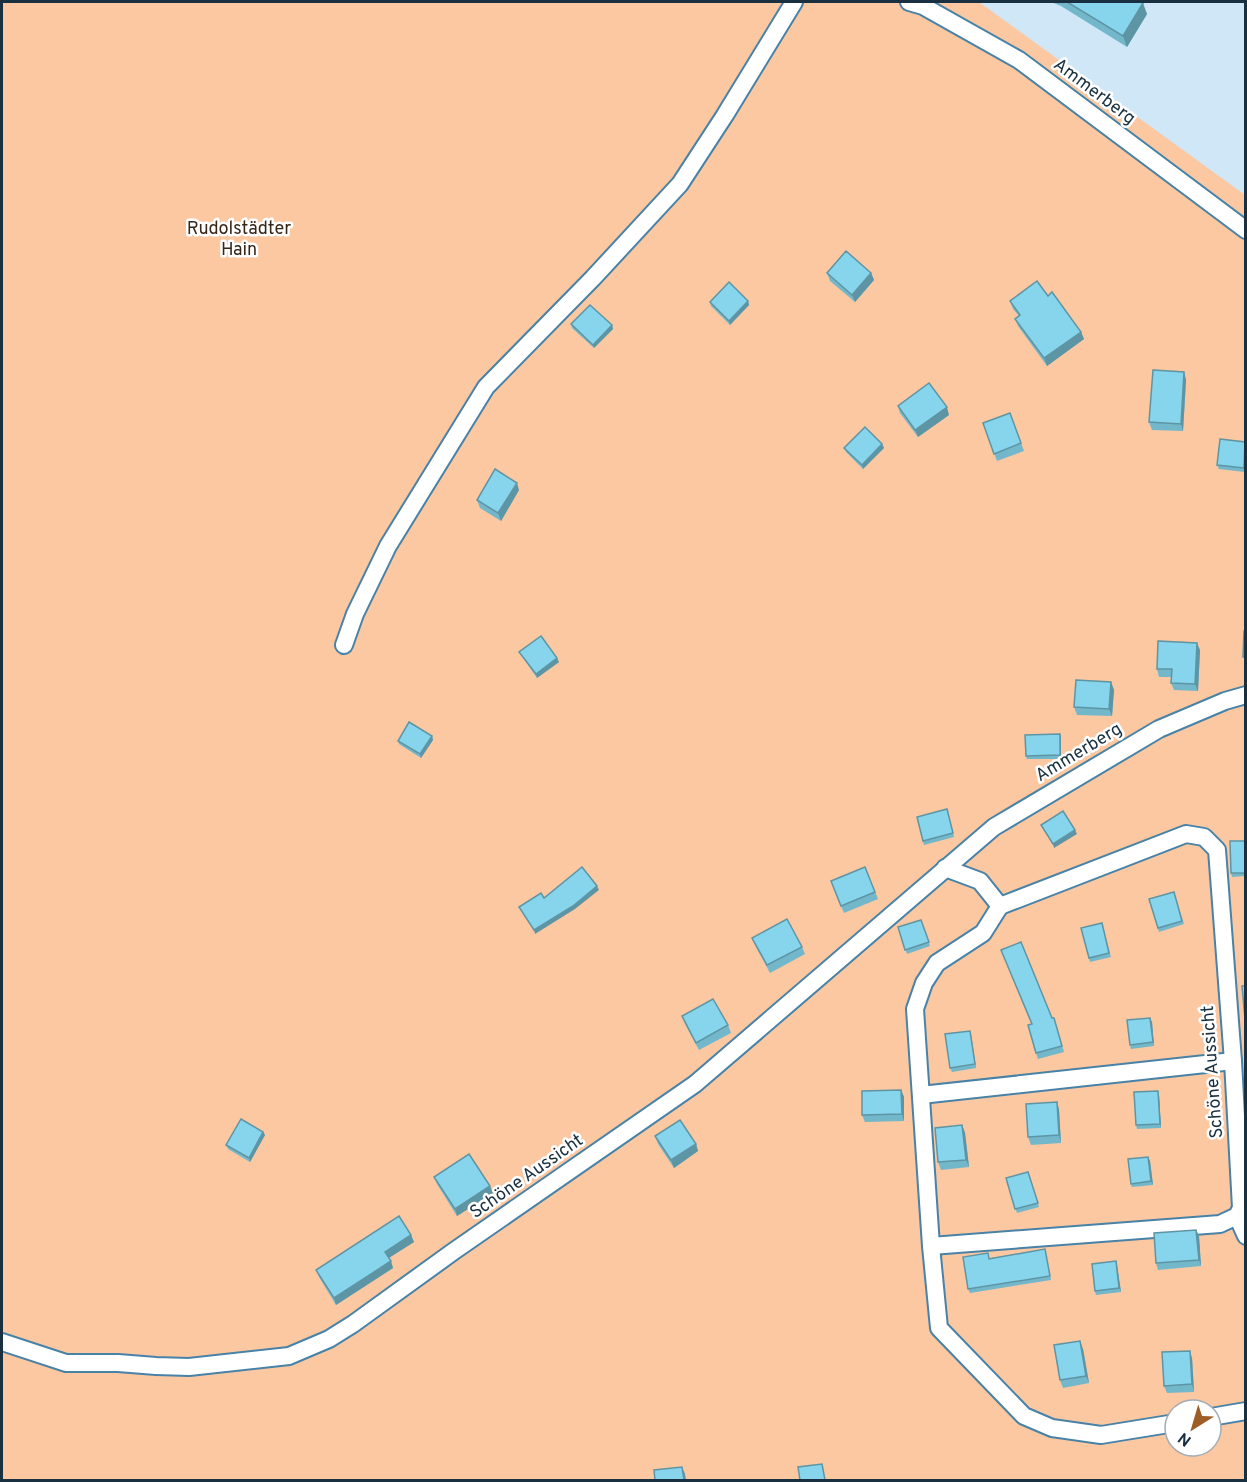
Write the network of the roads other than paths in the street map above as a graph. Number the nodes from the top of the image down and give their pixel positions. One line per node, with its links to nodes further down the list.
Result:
1 (794, 2): 4 (lane)
2 (909, 2): 3 (lane, Ammerberg)
3 (1245, 230)
4 (344, 645)
5 (1245, 695): 6 (lane, Ammerberg)
6 (945, 868): 7 (lane); 13 (lane, Schöne Aussicht)
7 (1000, 906): 8 (lane, Schöne Aussicht); 9 (lane)
8 (1233, 1061): 9 (lane); 10 (lane, Schöne Aussicht)
9 (921, 1095): 12 (lane)
10 (1237, 1216): 11 (lane); 12 (lane)
11 (1245, 1236)
12 (931, 1246): 16 (lane)
13 (2, 1342)
14 (1245, 1412): 15 (lane)
15 (1223, 1415)
16 (1163, 1425)

